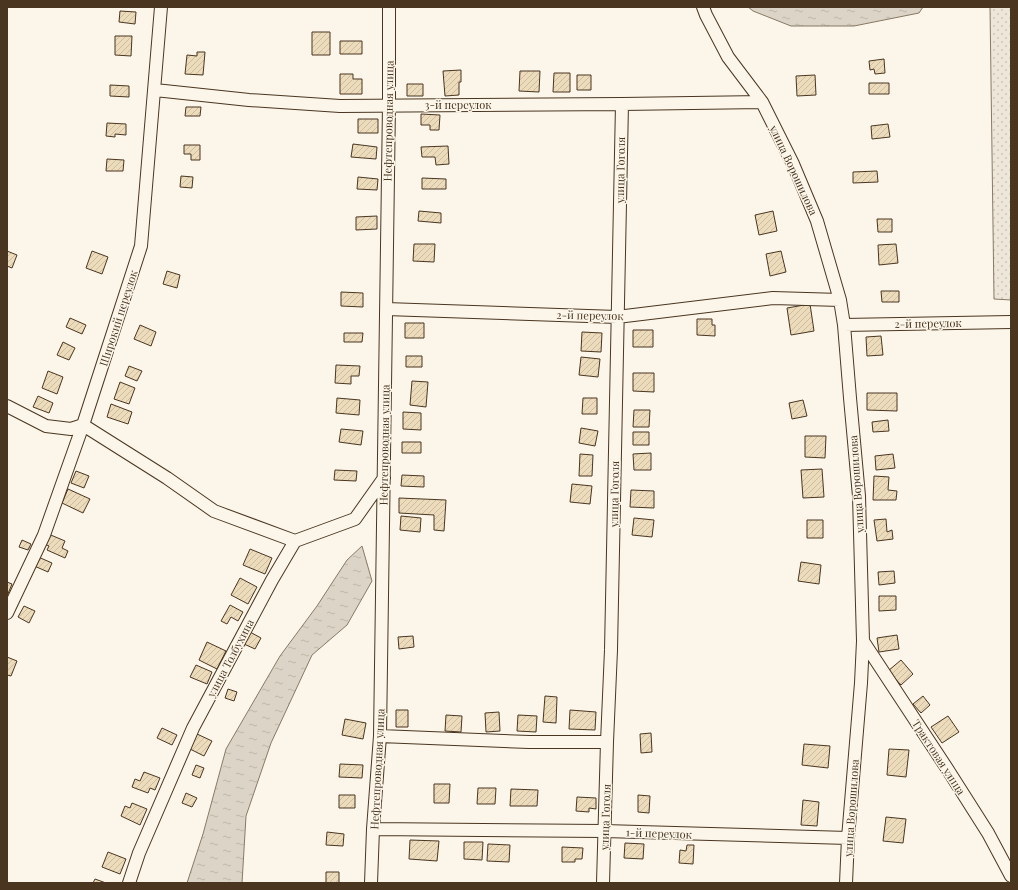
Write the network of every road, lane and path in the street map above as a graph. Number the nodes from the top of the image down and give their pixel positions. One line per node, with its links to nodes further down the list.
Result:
1 (161, 7): 4 (street, Широкий переулок)
2 (389, 7): 7 (street, Нефтепроводная улица)
3 (703, 7): 5 (street, улица Ворошилова)
4 (155, 90): 7 (street, 3-й переулок); 14 (street, Широкий переулок)
5 (762, 102): 6 (street, 3-й переулок); 8 (street, улица Ворошилова)
6 (622, 104): 7 (street, 3-й переулок); 10 (street, улица Гоголя)
7 (389, 105): 9 (street, Нефтепроводная улица)
8 (840, 300): 10 (street, 2-й переулок); 12 (street, улица Ворошилова)
9 (386, 309): 10 (street, 2-й переулок); 15 (street, Нефтепроводная улица)
10 (617, 317): 20 (street, улица Гоголя)
11 (1011, 322): 12 (street, 2-й переулок)
12 (844, 325): 18 (street, улица Ворошилова)
13 (7, 406): 14 (street)
14 (83, 425): 16 (street); 17 (street, Широкий переулок)
15 (384, 478): 16 (street); 19 (street, Нефтепроводная улица)
16 (295, 542): 25 (street, улица Толбухина)
17 (7, 614)
18 (863, 641): 23 (street, улица Ворошилова); 24 (street, Трактовая улица)
19 (380, 736): 20 (street); 21 (street, Нефтепроводная улица)
20 (607, 742): 22 (street, улица Гоголя)
21 (374, 829): 22 (street, 1-й переулок); 26 (street, Нефтепроводная улица)
22 (604, 831): 23 (street, 1-й переулок); 27 (street, улица Гоголя)
23 (848, 838): 28 (street, улица Ворошилова)
24 (1011, 876)
25 (129, 883)
26 (371, 883)
27 (603, 883)
28 (846, 883)

